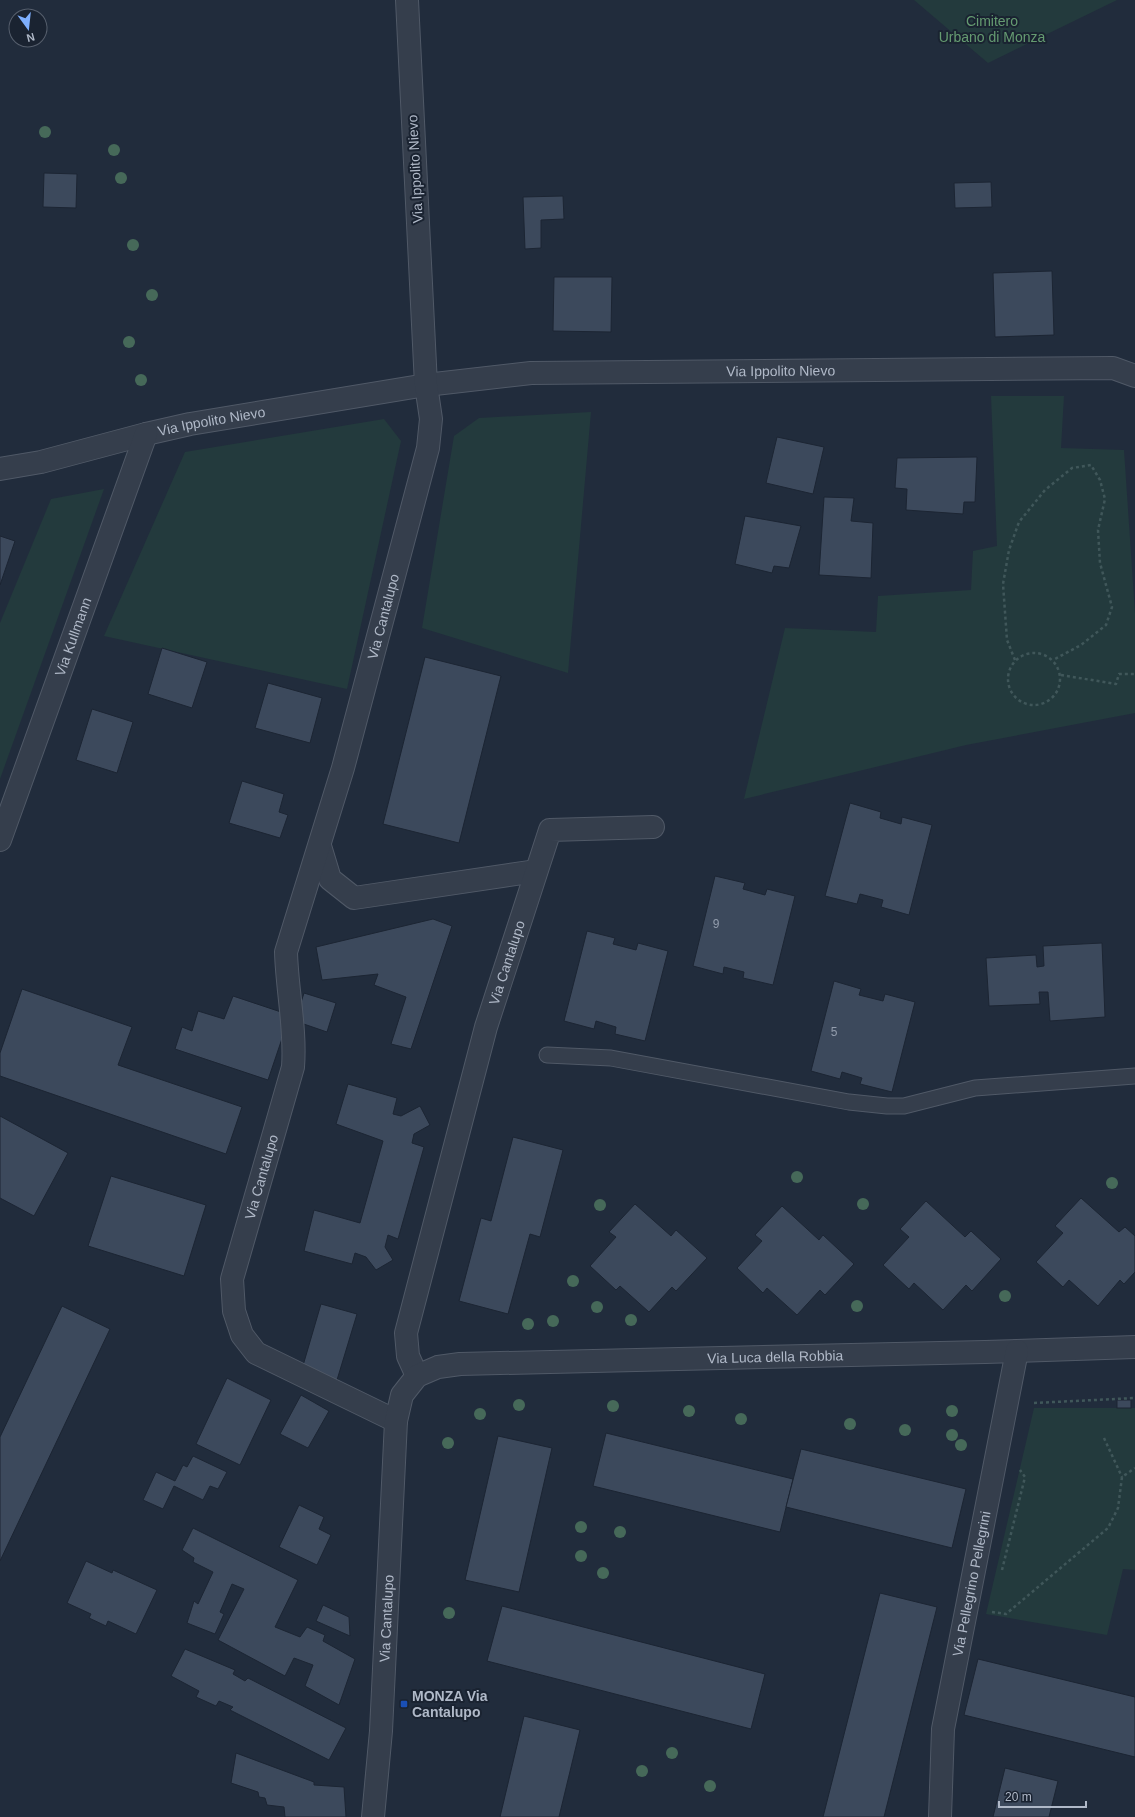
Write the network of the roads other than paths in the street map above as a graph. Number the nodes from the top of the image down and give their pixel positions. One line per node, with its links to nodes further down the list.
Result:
1 (407, 0): 3 (street, Via Ippolito Nievo)
2 (1135, 376): 3 (street, Via Ippolito Nievo)
3 (426, 385): 4 (street, Via Ippolito Nievo); 8 (street, Via Cantalupo)
4 (146, 434): 5 (street, Via Ippolito Nievo); 7 (street, Via Kullmann)
5 (0, 469)
6 (653, 827): 9 (street, Via Cantalupo)
7 (0, 840)
8 (320, 846): 9 (street); 15 (street, Via Cantalupo)
9 (536, 871): 14 (street, Via Cantalupo)
10 (547, 1055): 11 (lane)
11 (1135, 1076)
12 (1135, 1347): 13 (street, Via Luca della Robbia)
13 (1017, 1351): 14 (street, Via Luca della Robbia); 17 (street, Via Pellegrino Pellegrini)
14 (417, 1376): 15 (street, Via Cantalupo)
15 (396, 1421): 16 (street, Via Cantalupo)
16 (373, 1817)
17 (940, 1817)

